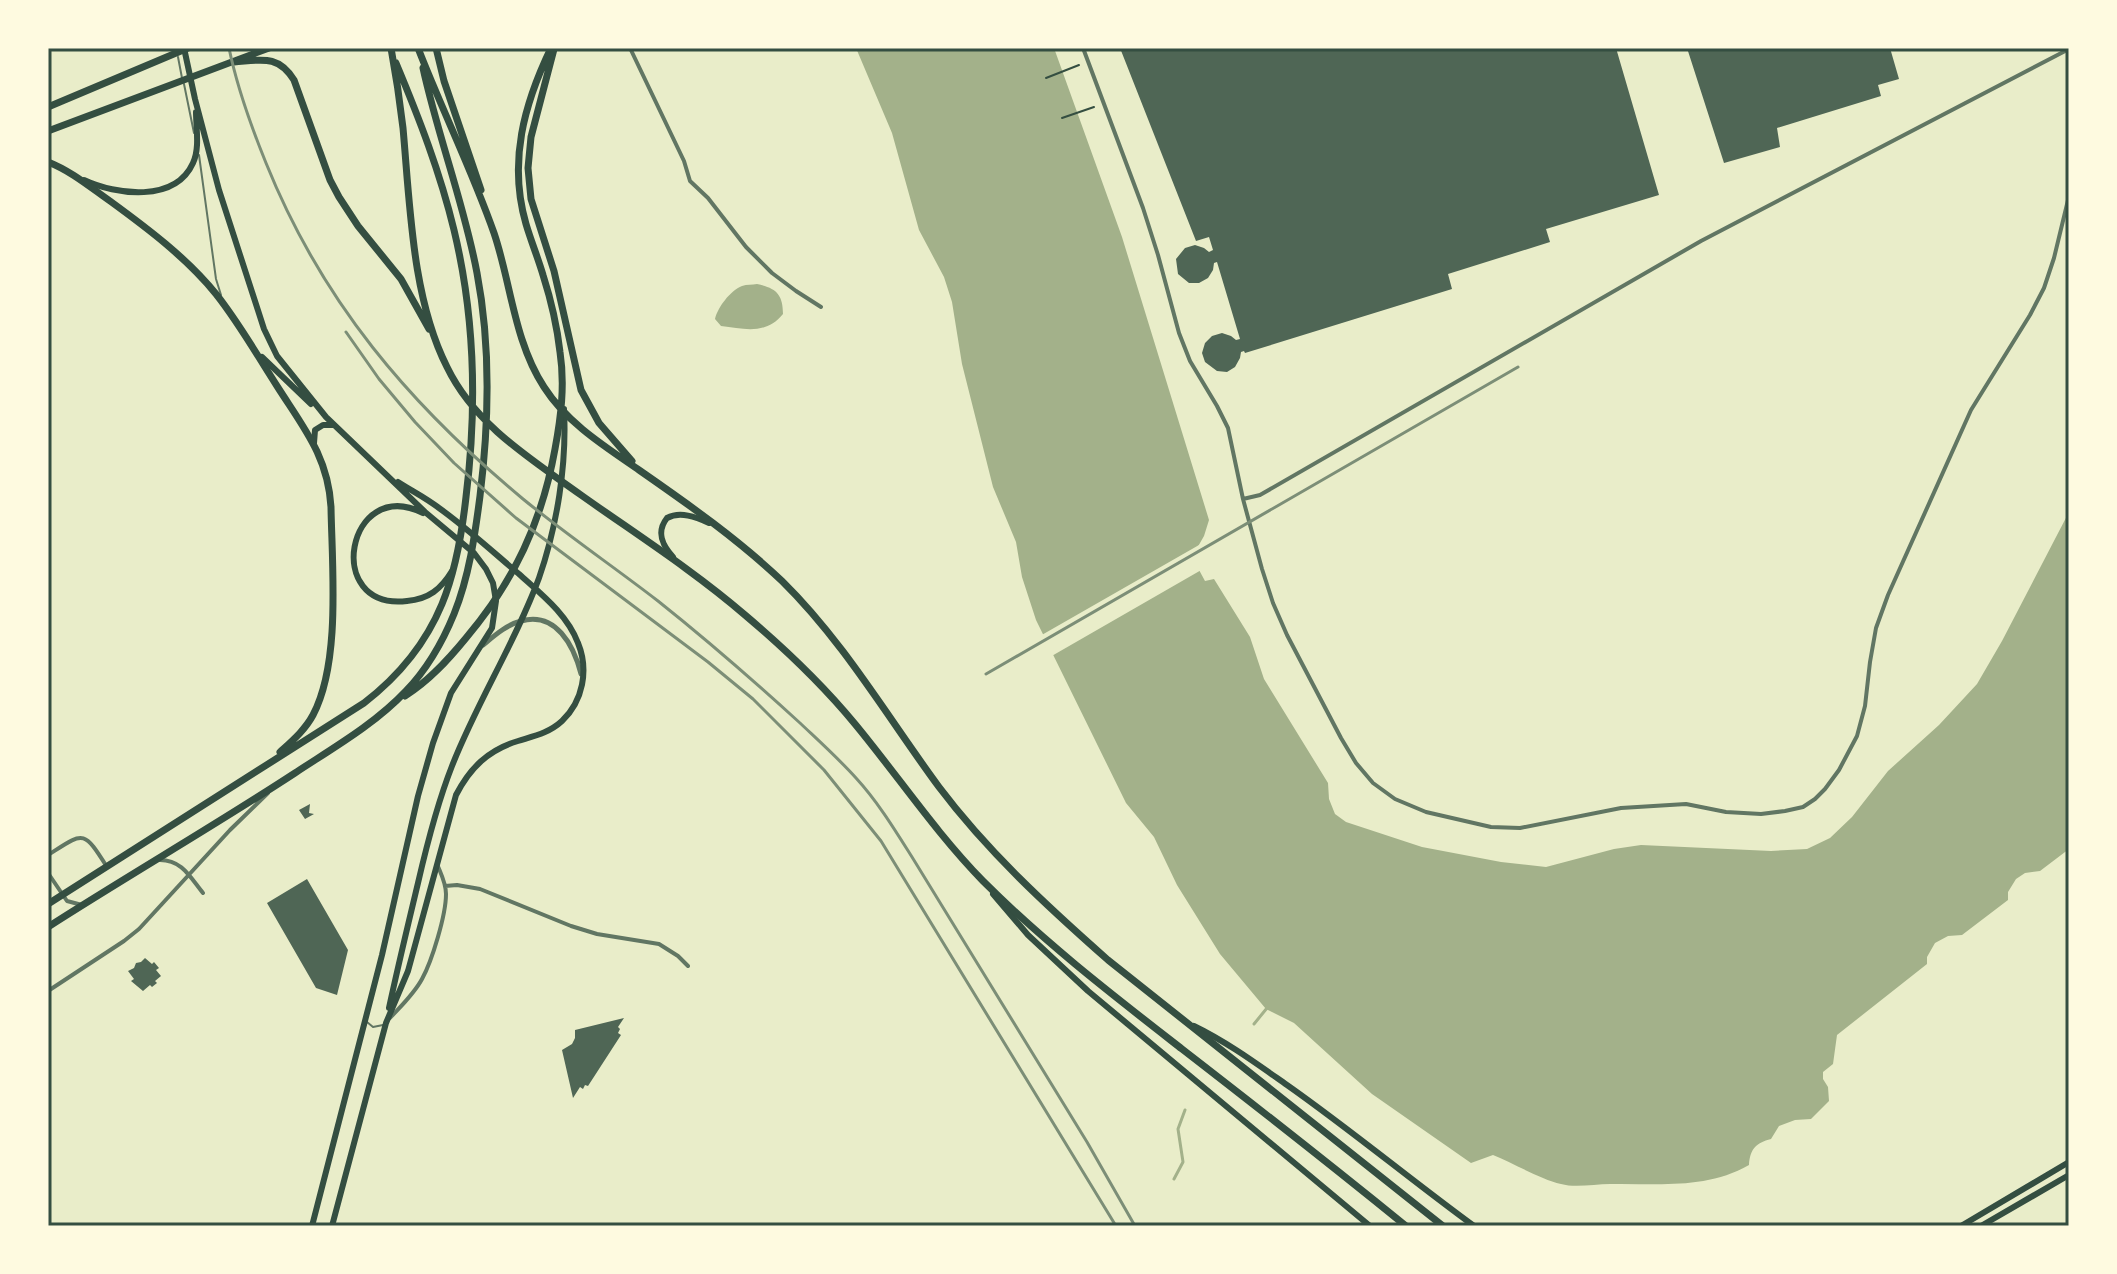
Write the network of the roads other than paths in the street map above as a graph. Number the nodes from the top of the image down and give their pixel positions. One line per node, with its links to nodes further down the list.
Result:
1 (177, 48): 15 (lane)
2 (186, 48): 12 (main road); 13 (main road)
3 (269, 48): 11 (main road)
4 (418, 48): 19 (main road); 37 (main road)
5 (436, 48): 19 (main road)
6 (553, 48): 24 (main road); 28 (main road)
7 (630, 48): 21 (street)
8 (1083, 48): 30 (street)
9 (2069, 49): 30 (street)
10 (391, 50): 23 (main road); 34 (main road)
11 (234, 62): 14 (main road); 23 (main road)
12 (195, 99): 15 (main road); 25 (main road)
13 (48, 107)
14 (48, 131)
15 (197, 146): 17 (main road); 20 (lane)
16 (48, 162): 17 (main road)
17 (70, 173): 20 (main road)
18 (2069, 196): 30 (street)
19 (494, 234): 28 (main road)
20 (223, 303): 22 (main road)
21 (821, 307)
22 (252, 347): 25 (main road); 27 (main road)
23 (441, 354): 33 (main road)
24 (563, 383): 37 (main road); 56 (main road)
25 (326, 417): 26 (main road)
26 (335, 426): 27 (main road); 29 (main road)
27 (314, 443): 38 (main road)
28 (642, 472): 32 (main road)
29 (388, 476): 31 (main road); 36 (main road)
30 (1243, 499)
31 (439, 524): 34 (main road); 35 (main road)
32 (716, 526): 33 (main road); 57 (main road)
33 (677, 562): 46 (main road)
34 (453, 568): 38 (main road)
35 (483, 645): 36 (street); 55 (main road)
36 (582, 687): 42 (main road)
37 (389, 706): 39 (main road)
38 (266, 764): 43 (main road)
39 (274, 787): 41 (main road); 45 (street)
40 (48, 855): 43 (street)
41 (150, 862): 45 (street); 51 (main road)
42 (437, 864): 47 (street); 56 (main road)
43 (107, 867): 49 (main road)
44 (48, 873): 49 (street)
45 (189, 876): 48 (street); 54 (street)
46 (981, 879): 62 (main road); 63 (main road)
47 (445, 886): 53 (street); 56 (street)
48 (203, 893)
49 (62, 895): 50 (main road); 51 (street)
50 (48, 904)
51 (83, 904): 52 (main road)
52 (48, 927)
53 (688, 966)
54 (48, 991)
55 (365, 1017): 56 (lane); 60 (main road)
56 (386, 1023): 61 (main road)
57 (1190, 1024): 64 (main road); 65 (main road)
58 (2069, 1162): 66 (main road)
59 (2069, 1175): 67 (main road)
60 (312, 1226)
61 (332, 1226)
62 (1370, 1226)
63 (1406, 1226)
64 (1443, 1226)
65 (1474, 1226)
66 (1961, 1226)
67 (1981, 1226)

